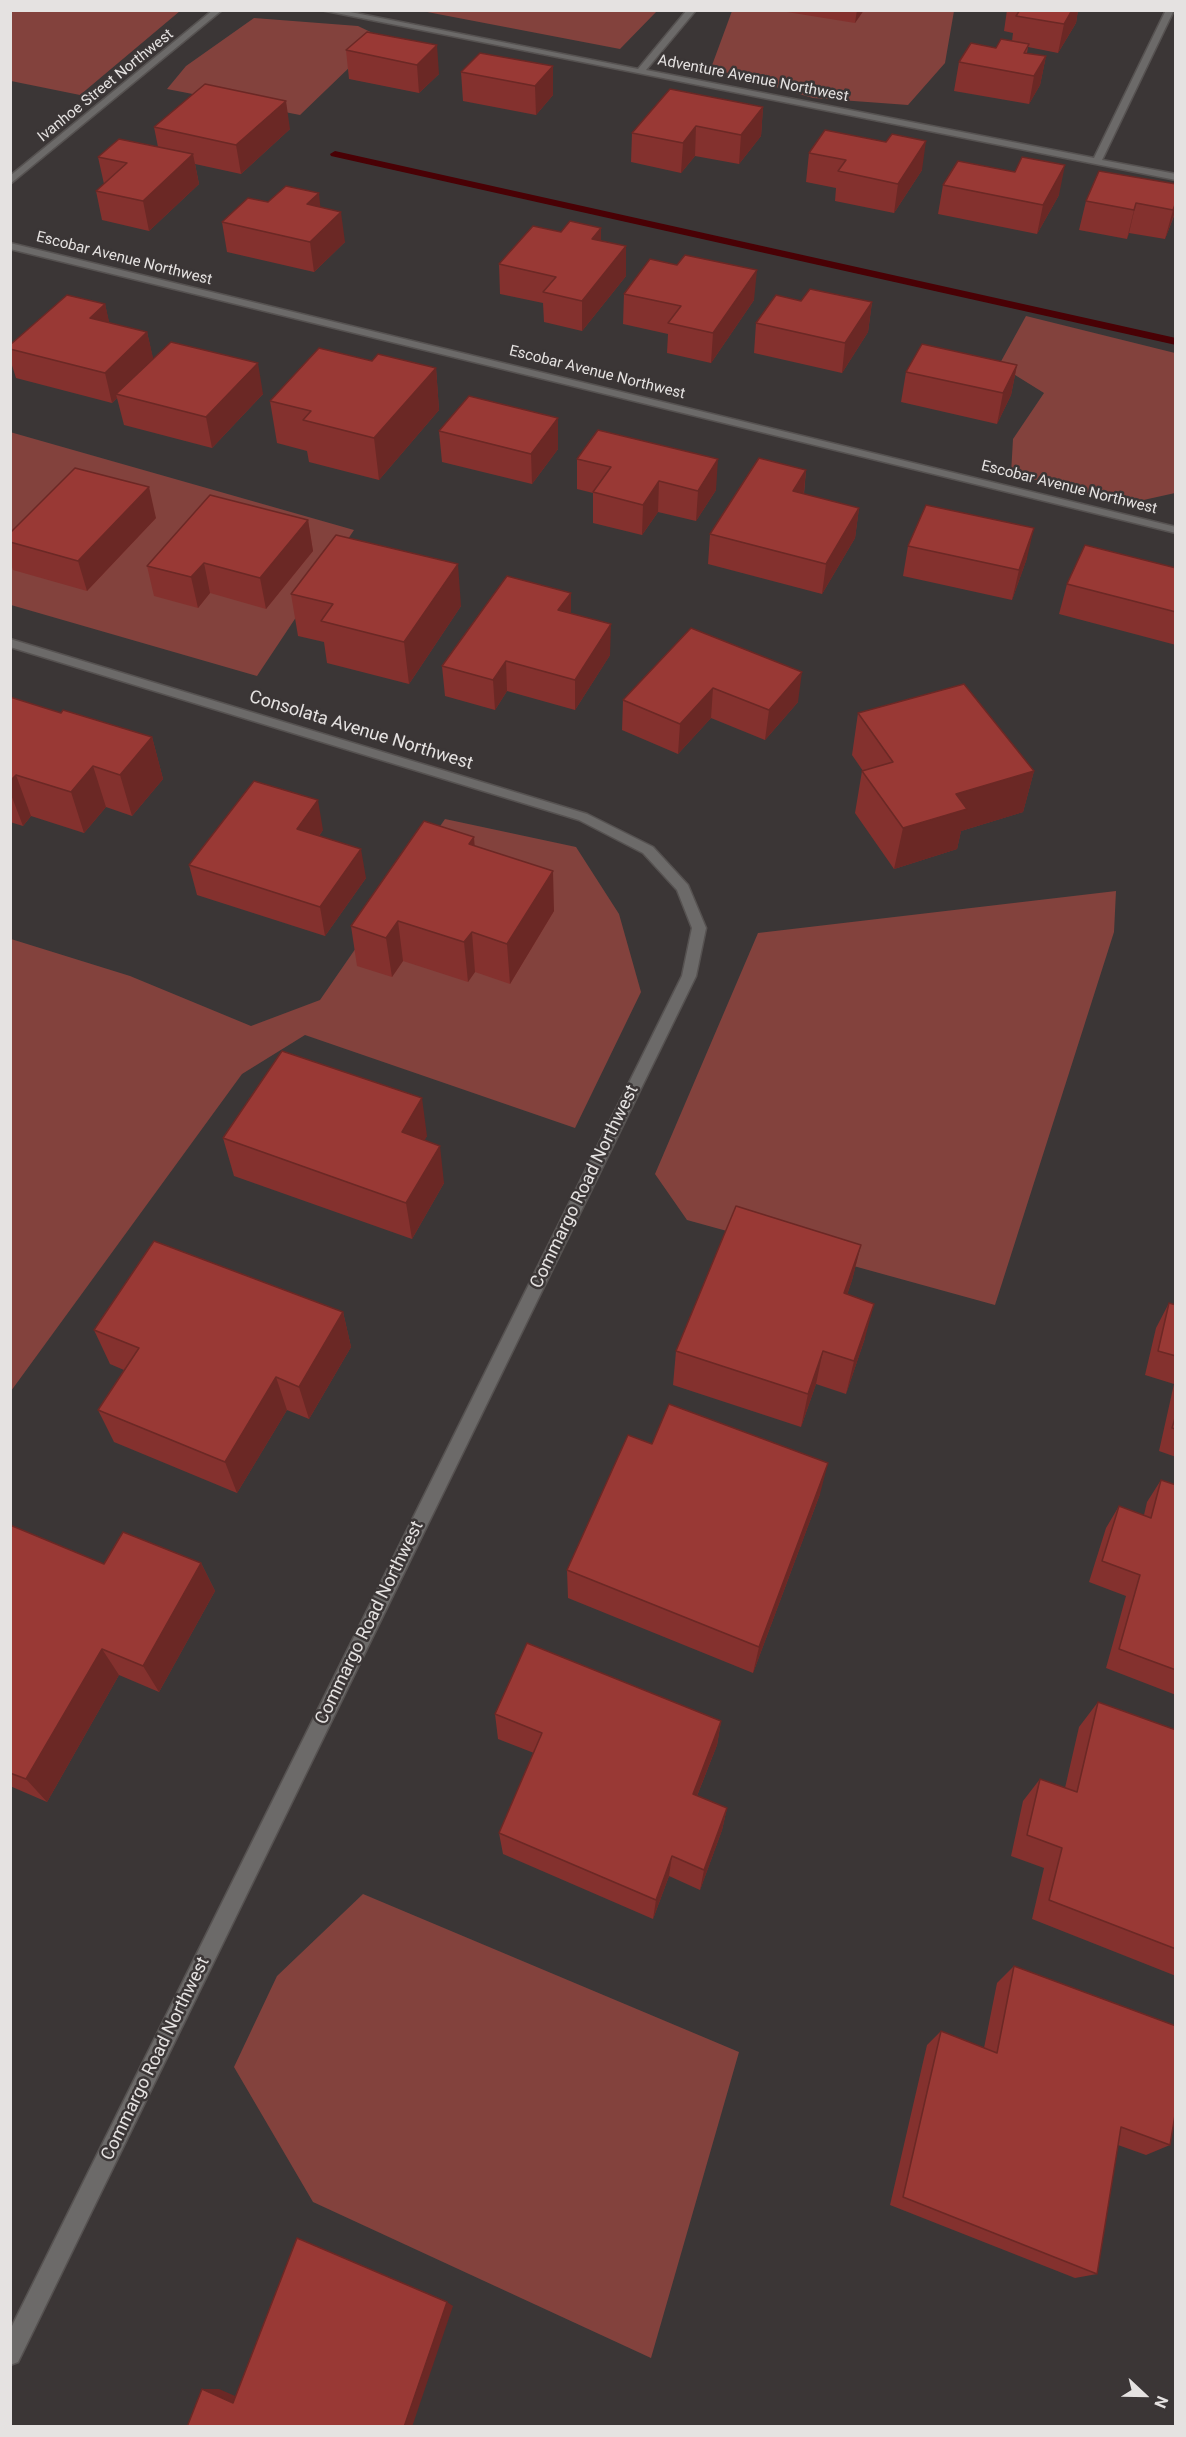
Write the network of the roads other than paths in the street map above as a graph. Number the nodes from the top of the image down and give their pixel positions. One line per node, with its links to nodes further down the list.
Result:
1 (218, 10): 8 (street, Ivanhoe Street Northwest)
2 (325, 10): 5 (street, Adventure Avenue Northwest)
3 (692, 10): 5 (street)
4 (1170, 10): 6 (street)
5 (641, 71): 6 (street, Adventure Avenue Northwest)
6 (1097, 161): 7 (street, Adventure Avenue Northwest)
7 (1176, 177)
8 (10, 182)
9 (10, 246): 10 (street, Escobar Avenue Northwest)
10 (1176, 530)
11 (10, 643): 12 (street, Consolata Avenue Northwest)
12 (683, 888): 13 (street, Commargo Road Northwest)
13 (10, 2354)

